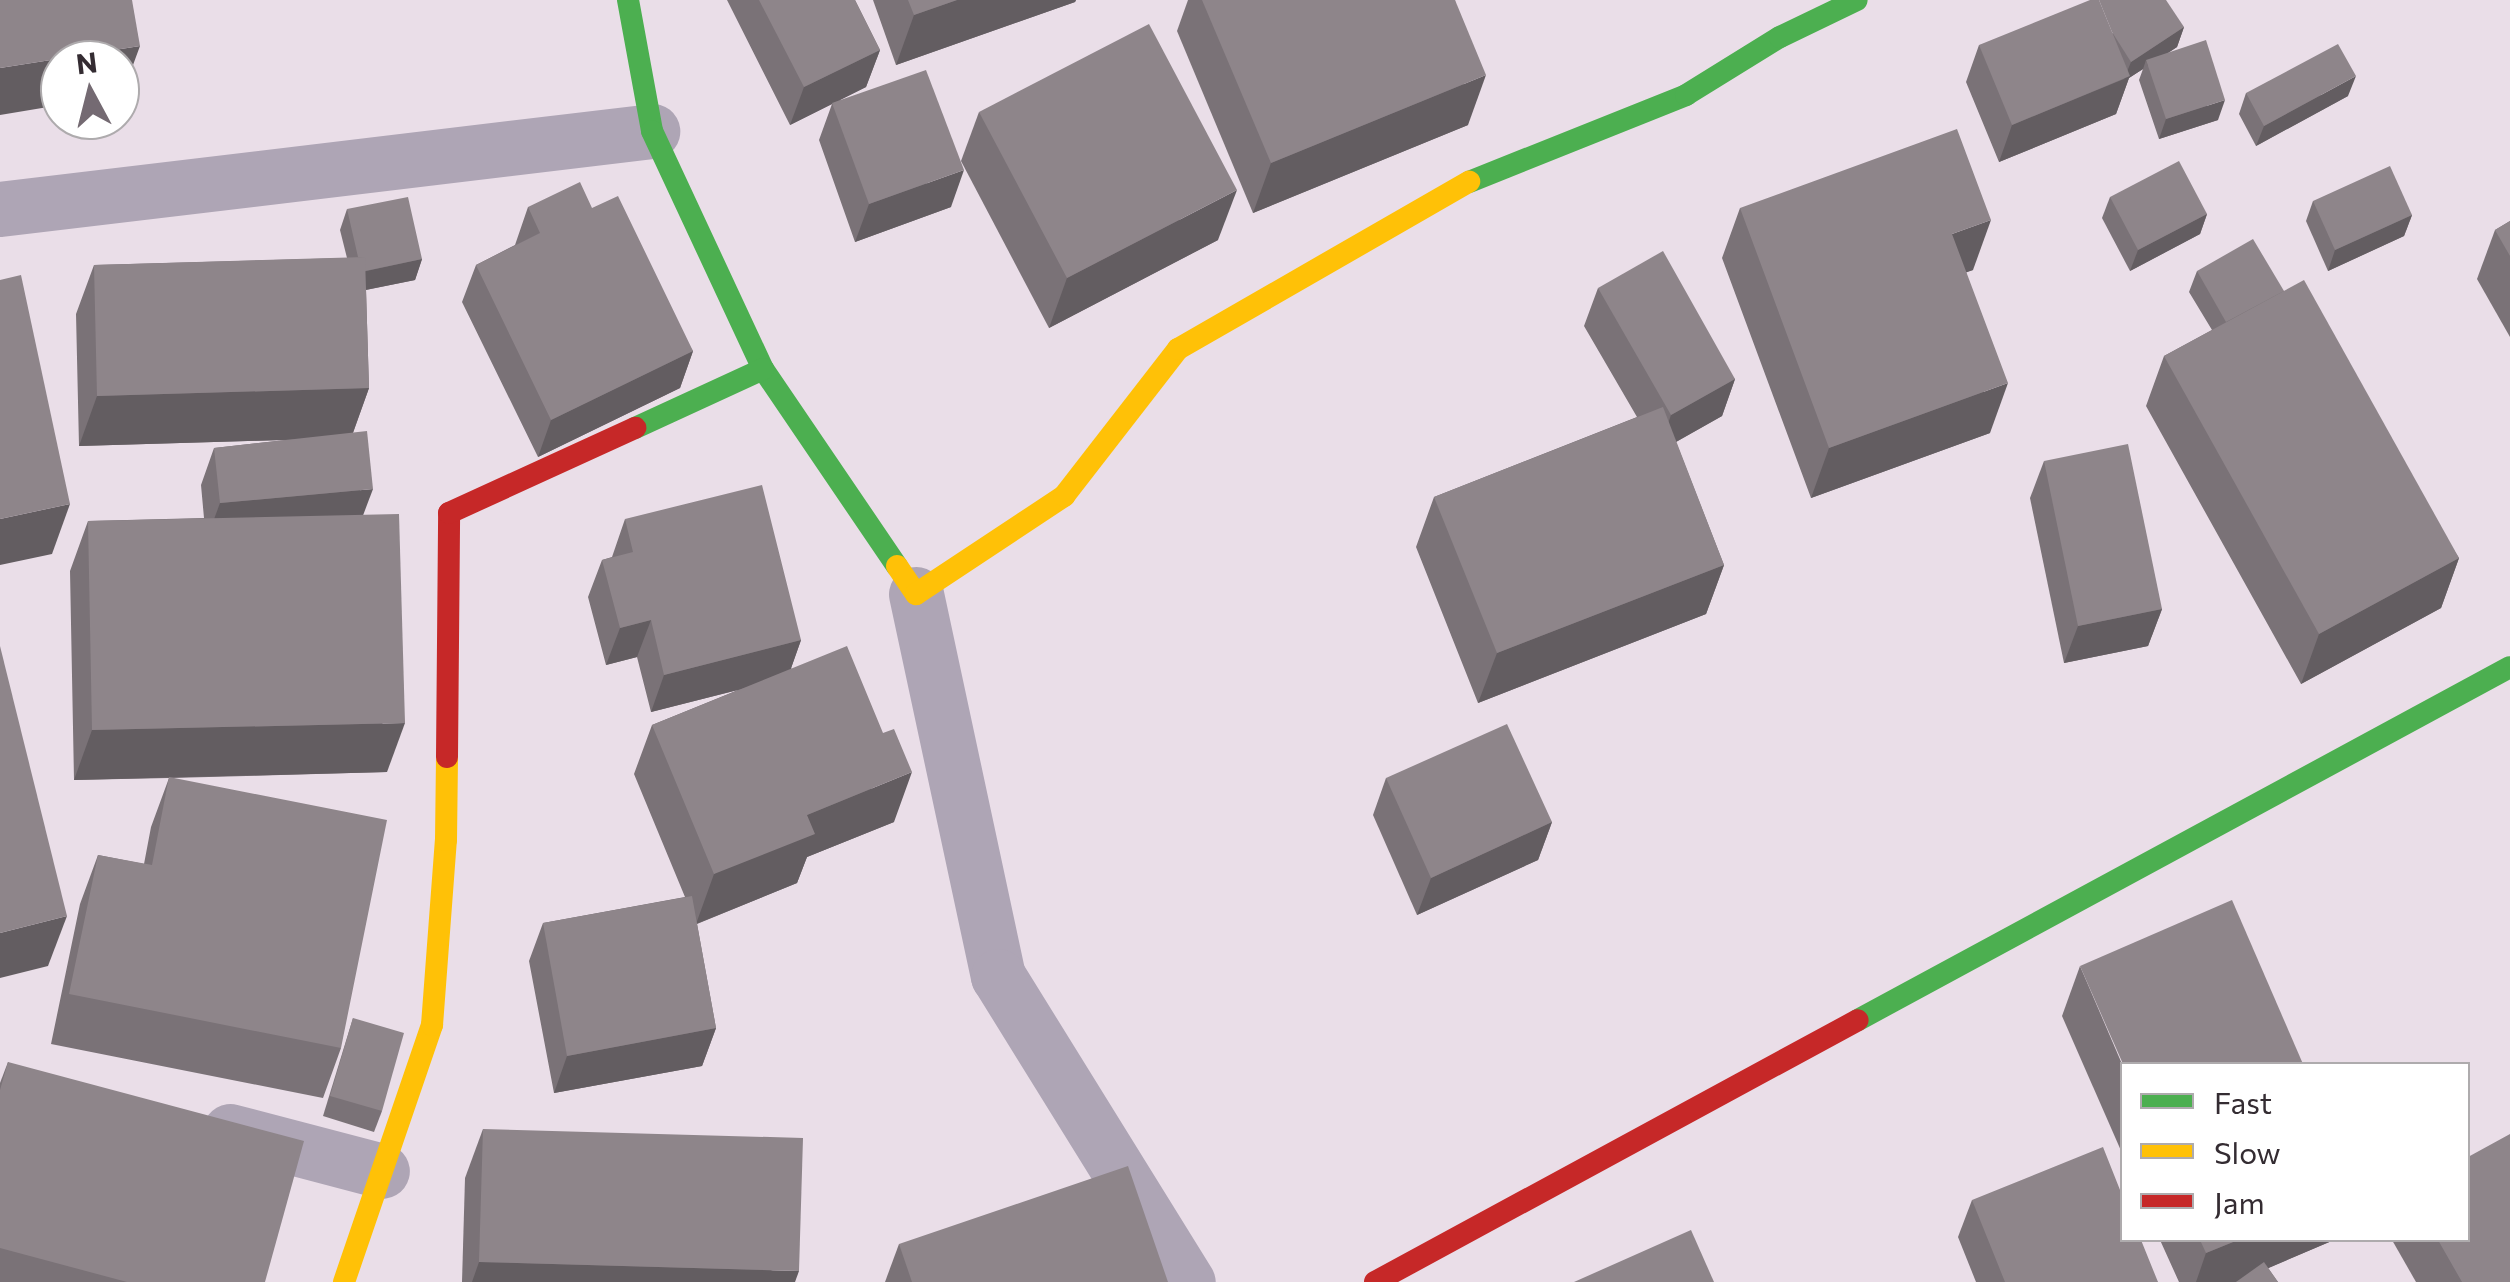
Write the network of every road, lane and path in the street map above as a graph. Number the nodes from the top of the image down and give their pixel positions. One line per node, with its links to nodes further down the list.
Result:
1 (628, 0): 3 (street)
2 (1858, 0): 6 (street)
3 (652, 131): 4 (street); 5 (street)
4 (0, 210)
5 (764, 368): 6 (street); 9 (street)
6 (916, 594): 11 (street)
7 (2510, 668): 12 (street)
8 (191, 1120): 9 (street)
9 (382, 1171): 10 (street)
10 (344, 1282)
11 (1188, 1282)
12 (1375, 1282)

